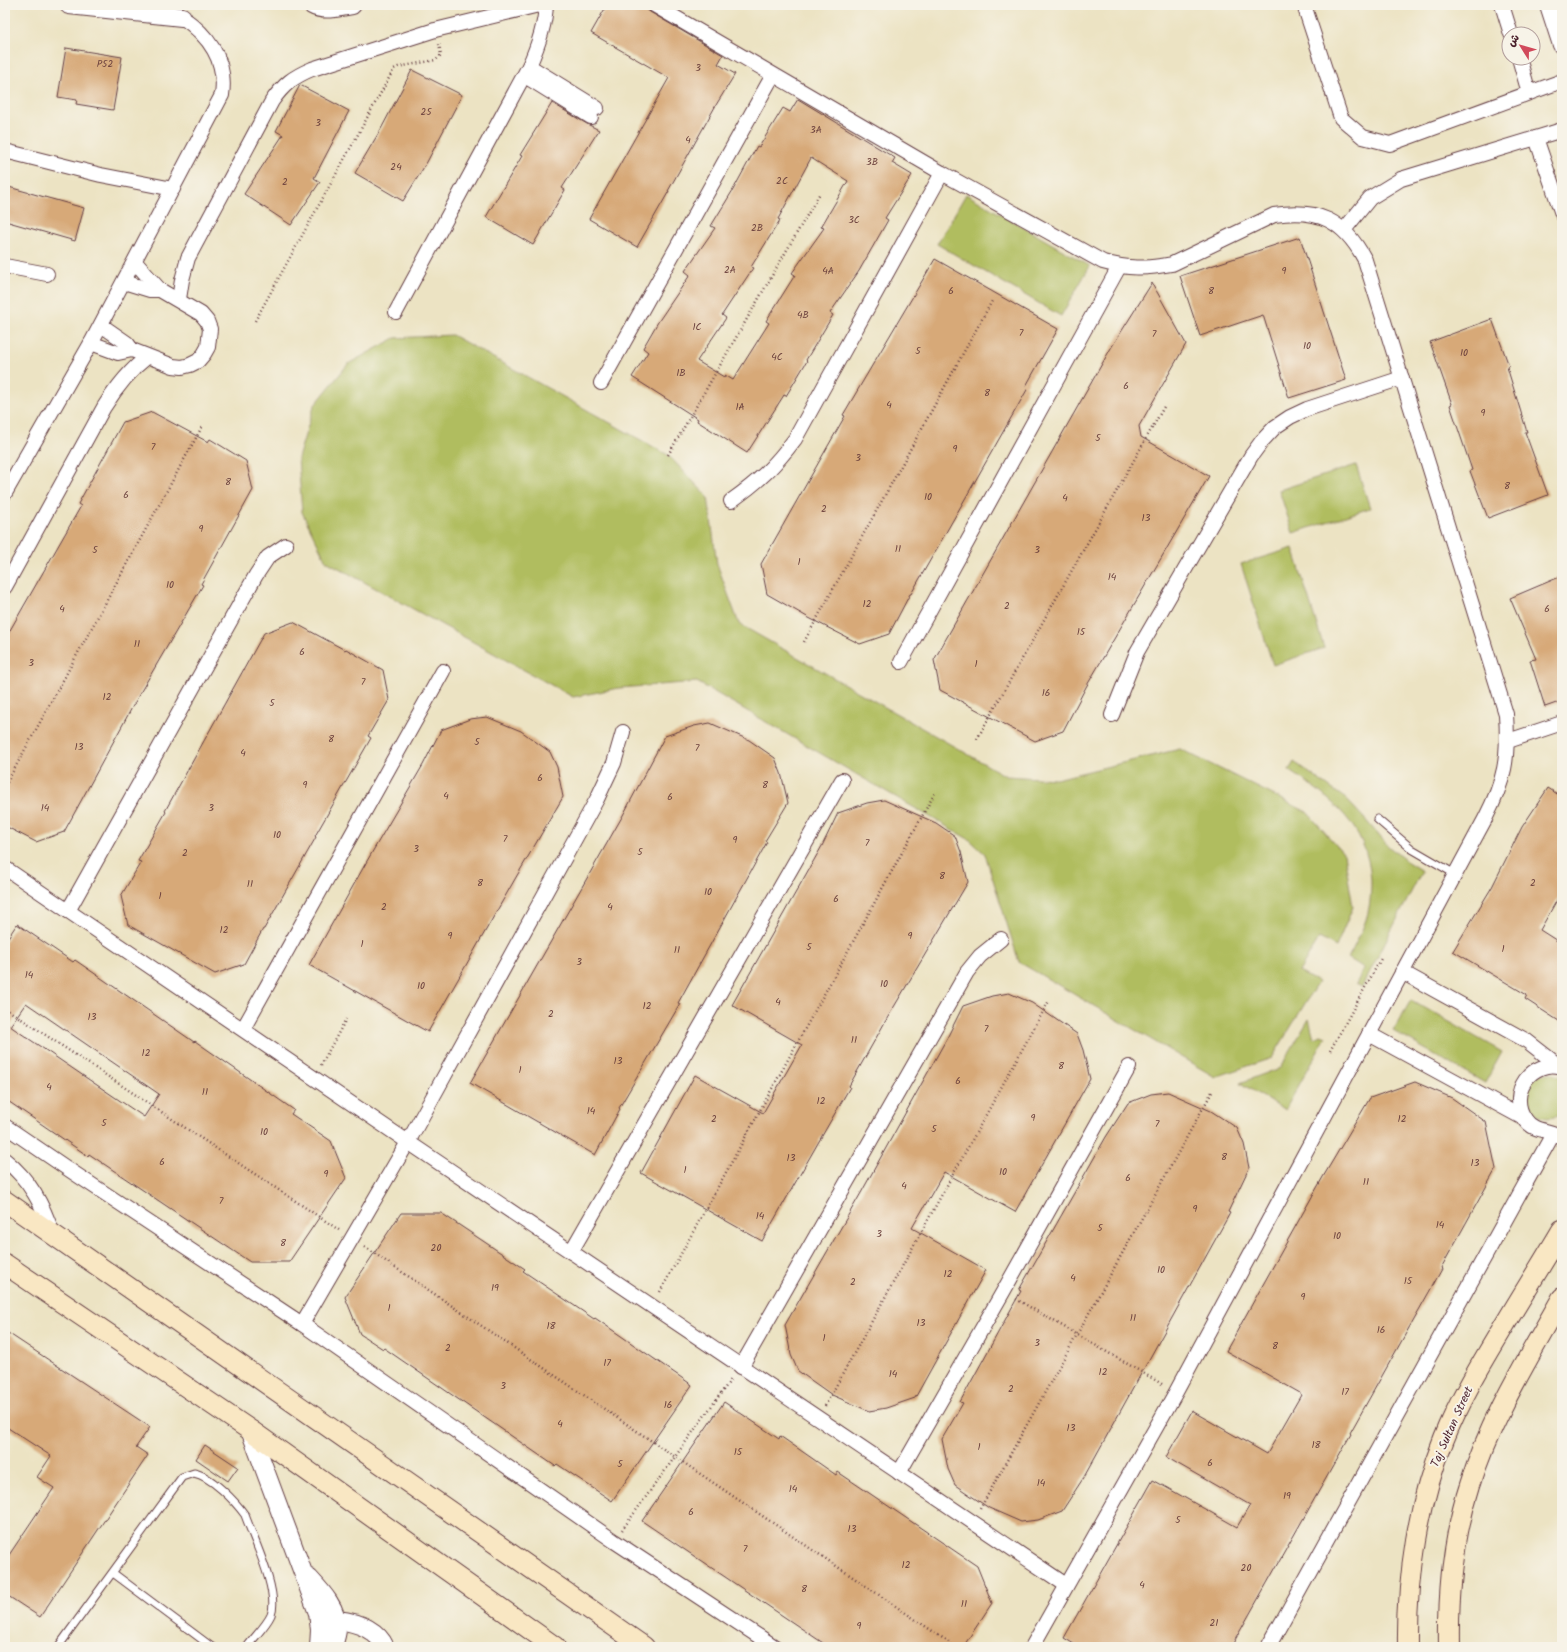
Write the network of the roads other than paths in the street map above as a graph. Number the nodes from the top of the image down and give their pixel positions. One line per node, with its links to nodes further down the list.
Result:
1 (69, 5): 10 (street)
2 (312, 5): 3 (street)
3 (352, 5)
4 (538, 5): 32 (street)
5 (546, 5): 14 (street)
6 (654, 5): 15 (street)
7 (1304, 5): 17 (street)
8 (1502, 5): 11 (street)
9 (1550, 5): 12 (street)
10 (182, 17): 23 (street)
11 (1509, 26)
12 (1562, 45)
13 (1521, 66): 17 (street)
14 (527, 71): 18 (street); 33 (street)
15 (773, 75): 22 (street); 39 (street)
16 (1562, 81): 17 (street)
17 (1529, 93)
18 (594, 112)
19 (1562, 130): 20 (street)
20 (1536, 138): 24 (street); 25 (street)
21 (5, 150): 23 (street)
22 (942, 173): 28 (street); 41 (street)
23 (173, 189): 26 (street)
24 (1562, 214)
25 (1344, 230): 28 (street); 38 (street)
26 (135, 262): 30 (street); 31 (street)
27 (5, 266): 29 (street)
28 (1119, 267): 44 (street)
29 (48, 274)
30 (124, 282): 31 (street); 34 (street)
31 (160, 290): 32 (street)
32 (179, 300): 37 (street)
33 (396, 312)
34 (101, 325): 35 (street); 36 (street)
35 (91, 343): 36 (street); 40 (street)
36 (132, 350): 37 (street)
37 (147, 357): 43 (street)
38 (1402, 378): 46 (street); 49 (street)
39 (601, 383)
40 (5, 493)
41 (731, 501)
42 (286, 545): 54 (street)
43 (5, 587)
44 (901, 662)
45 (444, 671): 57 (street)
46 (1112, 715)
47 (1562, 723): 49 (street)
48 (623, 732): 64 (street)
49 (1508, 741): 53 (street)
50 (842, 780): 69 (street)
51 (1377, 819): 53 (lane)
52 (5, 868): 54 (street)
53 (1455, 874): 56 (street)
54 (68, 911): 57 (street)
55 (1001, 939): 73 (street)
56 (1402, 972): 58 (street); 60 (street)
57 (243, 1029): 64 (street)
58 (1369, 1034): 61 (street); 78 (street)
59 (1129, 1067): 75 (street)
60 (1560, 1067): 61 (street)
61 (1524, 1119): 63 (street)
62 (5, 1126): 72 (street)
63 (1557, 1136): 90 (street)
64 (408, 1142): 69 (street); 72 (street)
65 (5, 1160): 68 (street)
66 (5, 1201): 68 (main road)
67 (1562, 1230): 91 (main road, Taj Sultan Street)
68 (53, 1235): 87 (main road)
69 (571, 1252): 73 (street)
70 (5, 1264): 74 (main road)
71 (1562, 1298): 92 (main road)
72 (302, 1324): 88 (street)
73 (741, 1366): 75 (street)
74 (250, 1430): 76 (street); 86 (main road)
75 (899, 1473): 78 (street)
76 (302, 1570): 79 (street); 83 (street)
77 (113, 1573): 80 (lane); 81 (lane); 82 (lane)
78 (1066, 1585): 89 (street)
79 (337, 1620): 84 (street); 85 (street)
80 (58, 1647)
81 (212, 1647)
82 (247, 1647)
83 (319, 1647)
84 (333, 1647)
85 (385, 1647)
86 (555, 1647)
87 (644, 1647)
88 (775, 1647)
89 (1032, 1647)
90 (1268, 1647)
91 (1408, 1647)
92 (1449, 1647)

